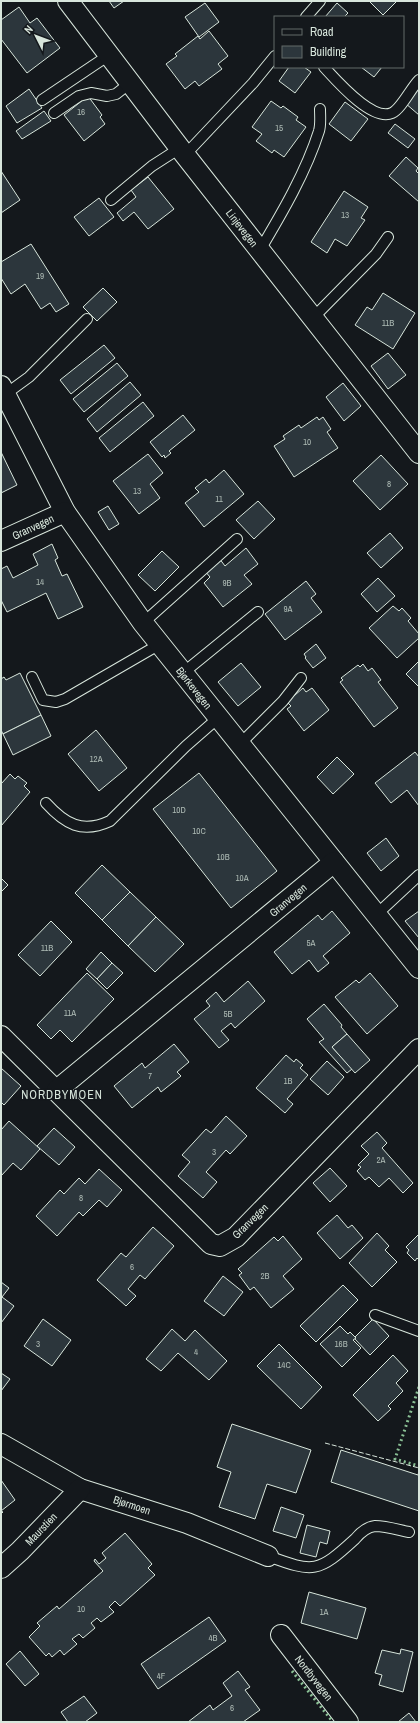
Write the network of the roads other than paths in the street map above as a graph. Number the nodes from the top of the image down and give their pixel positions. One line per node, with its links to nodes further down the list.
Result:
1 (68, 1): 4 (street, Linjevegen)
2 (320, 1): 3 (lane)
3 (307, 16)
4 (109, 55): 8 (street, Linjevegen); 9 (lane)
5 (274, 57): 12 (lane)
6 (325, 68): 7 (lane)
7 (419, 80)
8 (130, 83): 11 (lane); 12 (street, Linjevegen)
9 (42, 100)
10 (320, 109): 15 (lane)
11 (54, 113)
12 (183, 152): 13 (lane); 15 (street, Linjevegen)
13 (111, 200)
14 (388, 237): 16 (lane)
15 (260, 250): 16 (street, Linjevegen)
16 (313, 318): 19 (street, Linjevegen)
17 (87, 319): 18 (lane)
18 (2, 392): 20 (street, Bjørkevegen)
19 (419, 453)
20 (65, 512): 22 (street, Granvegen); 24 (street, Bjørkevegen)
21 (236, 539): 24 (lane)
22 (1, 541)
23 (258, 612): 26 (lane)
24 (144, 623): 25 (street, Bjørkevegen)
25 (160, 644): 26 (street, Bjørkevegen); 27 (lane)
26 (183, 673): 29 (street, Bjørkevegen)
27 (32, 677)
28 (301, 678): 30 (lane)
29 (218, 718): 30 (street, Bjørkevegen); 31 (lane)
30 (239, 745): 32 (street, Bjørkevegen)
31 (46, 803)
32 (334, 862): 34 (street, Bjørkevegen); 38 (street, Granvegen)
33 (419, 875): 34 (lane)
34 (376, 915): 35 (street, Bjørkevegen)
35 (419, 968)
36 (1, 1036): 38 (street, Granvegen)
37 (419, 1049): 38 (street, Granvegen)
38 (57, 1090)
39 (374, 1315): 40 (lane)
40 (419, 1331)
41 (1, 1444): 42 (street, Bjørmoen)
42 (80, 1489): 44 (street, Bjørmoen); 45 (street, Maurstien)
43 (409, 1532): 44 (lane)
44 (268, 1556)
45 (1, 1568)
46 (281, 1635): 47 (street, Nordbyvegen)
47 (348, 1722)

